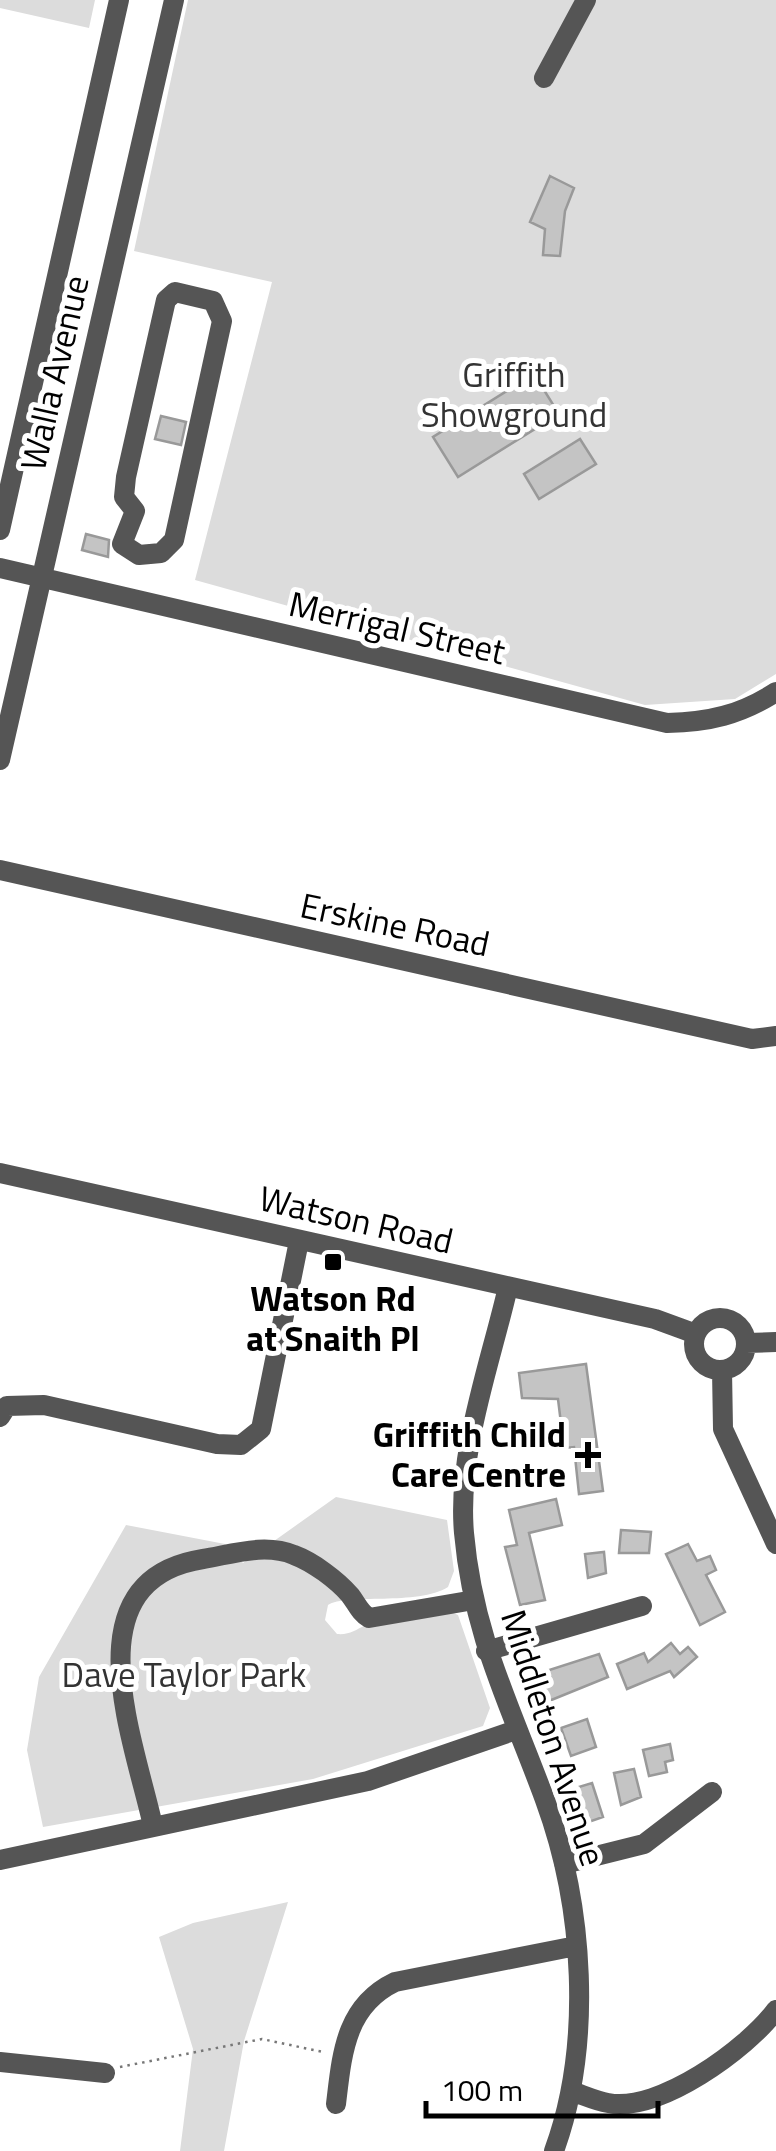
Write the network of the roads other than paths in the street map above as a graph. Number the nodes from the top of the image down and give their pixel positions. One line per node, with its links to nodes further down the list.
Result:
1 (119, 0): 6 (street, Walla Avenue)
2 (174, 0): 8 (street, Walla Avenue)
3 (586, 0): 4 (street)
4 (544, 78)
5 (126, 477): 5 (street)
6 (0, 530)
7 (0, 568): 8 (street, Merrigal Street)
8 (42, 577): 9 (street, Merrigal Street); 10 (street, Walla Avenue)
9 (776, 692)
10 (0, 760)
11 (0, 870): 12 (street, Erskine Road)
12 (776, 1036)
13 (0, 1174): 14 (street, Watson Road)
14 (299, 1241): 15 (street, Watson Road); 20 (street)
15 (508, 1288): 16 (street, Watson Road); 22 (street, Middleton Avenue)
16 (696, 1334): 18 (street); 19 (street)
17 (776, 1342): 18 (street)
18 (746, 1343): 19 (street)
19 (722, 1370): 21 (street)
20 (4, 1411)
21 (776, 1544)
22 (474, 1600): 24 (street, Middleton Avenue); 27 (street)
23 (642, 1606): 24 (street)
24 (486, 1652): 25 (street, Middleton Avenue)
25 (516, 1730): 27 (street); 29 (street, Middleton Avenue)
26 (712, 1792): 29 (street)
27 (153, 1826): 28 (street)
28 (0, 1860)
29 (564, 1864): 30 (street, Middleton Avenue)
30 (576, 1946): 34 (street, Middleton Avenue); 35 (street)
31 (776, 2010): 34 (street)
32 (0, 2062): 33 (street)
33 (105, 2073)
34 (570, 2091): 36 (street, Middleton Avenue)
35 (336, 2104)
36 (554, 2151)

